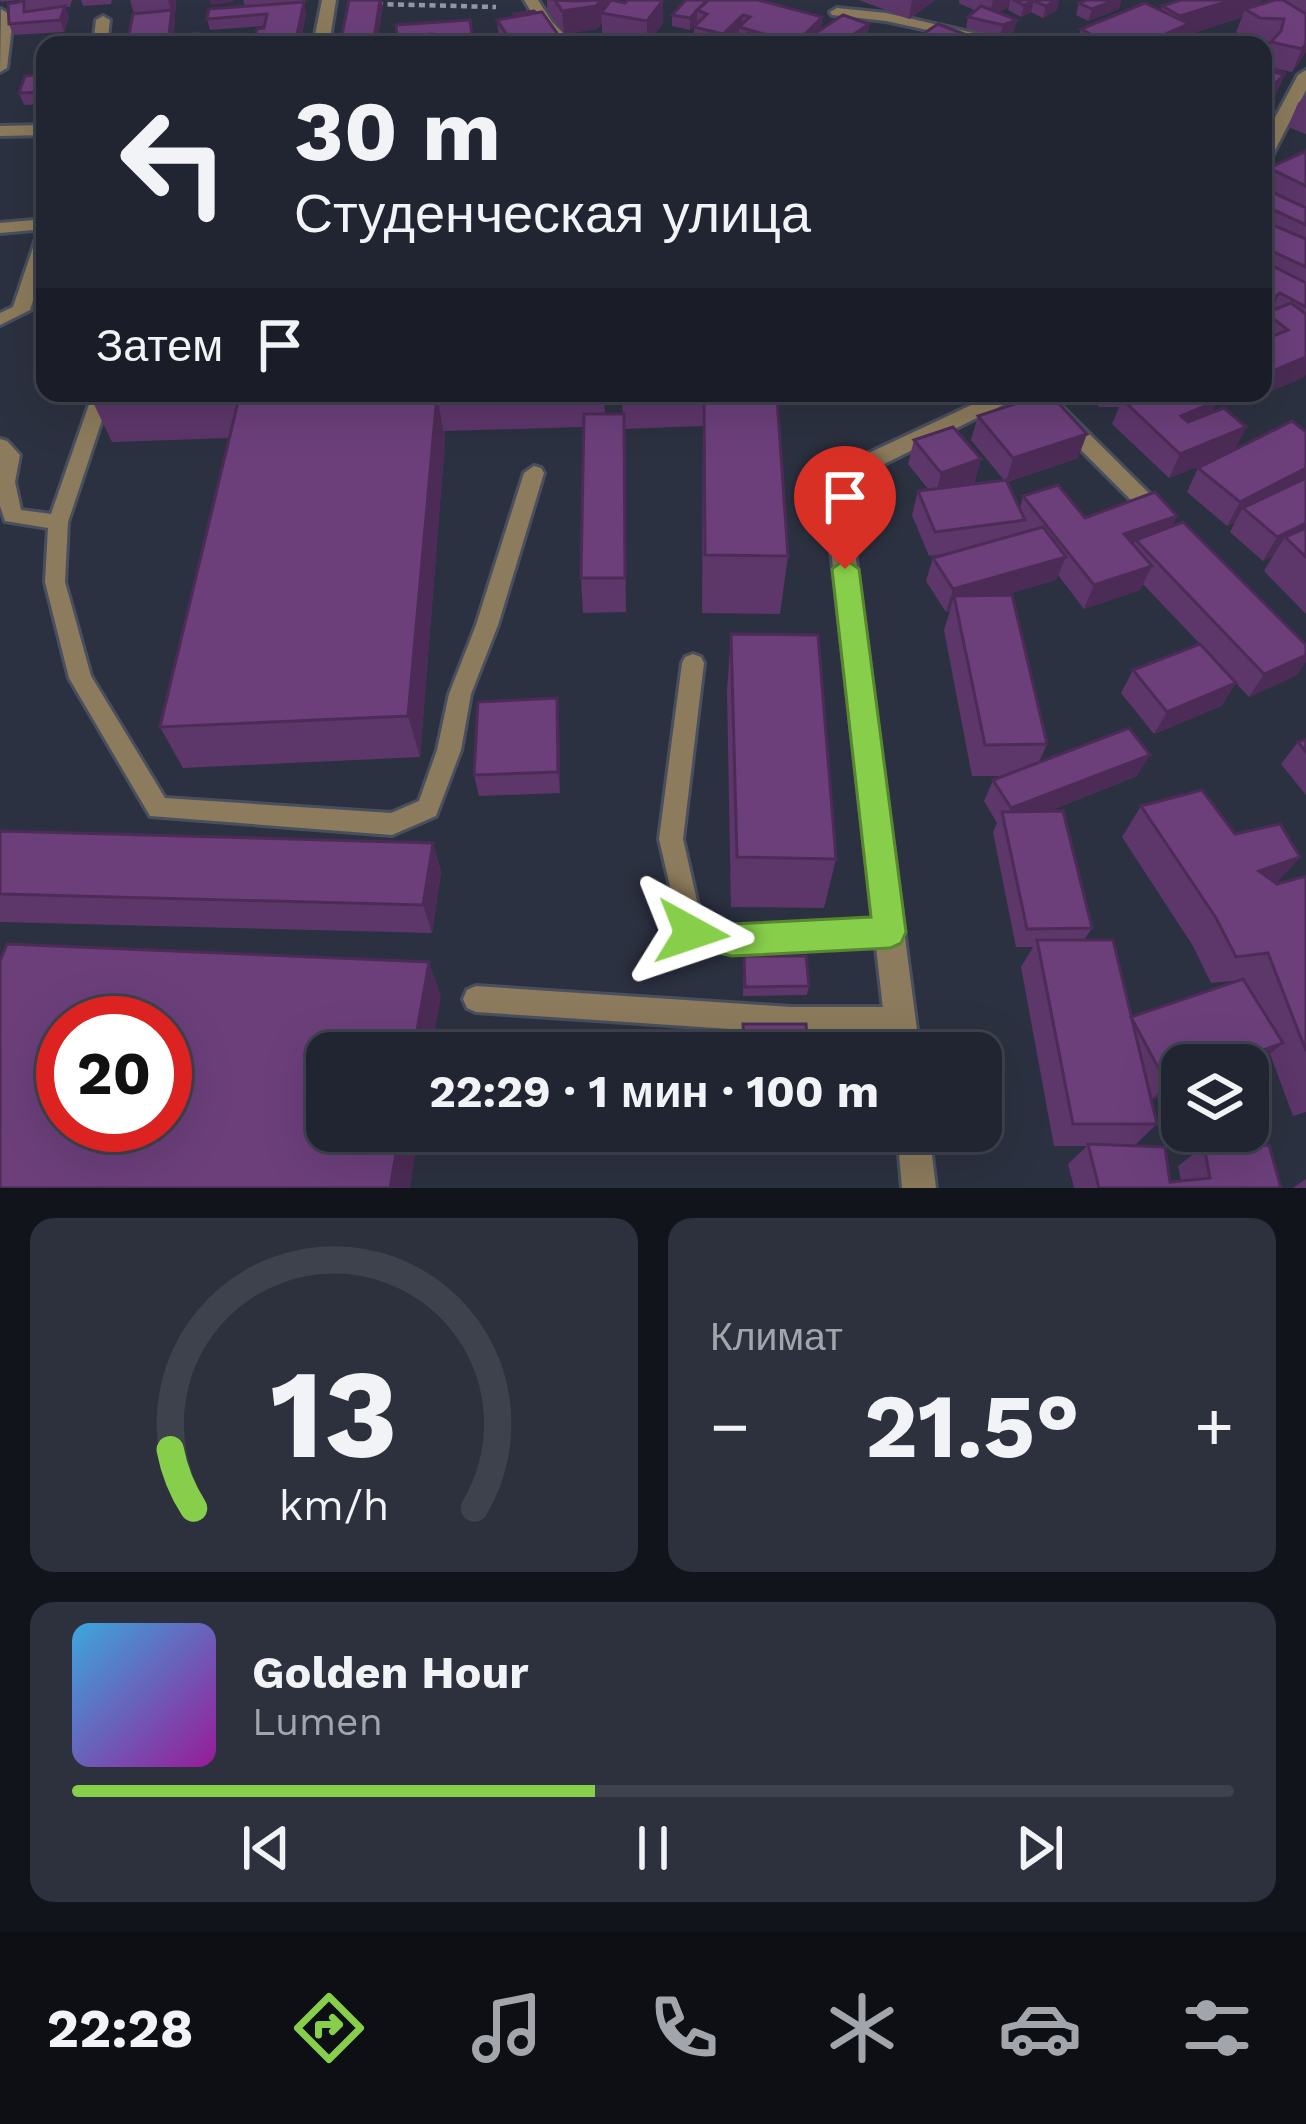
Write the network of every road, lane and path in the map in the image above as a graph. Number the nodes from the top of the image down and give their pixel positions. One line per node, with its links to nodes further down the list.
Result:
1 (531, 0): 9 (street)
2 (328, 2): 3 (path); 8 (street)
3 (496, 7)
4 (2, 13): 11 (lane)
5 (837, 13): 10 (street)
6 (104, 20): 7 (lane)
7 (101, 36)
8 (322, 36)
9 (558, 36)
10 (976, 36)
11 (0, 68)
12 (1302, 86): 15 (street)
13 (0, 130): 14 (street)
14 (36, 130)
15 (1272, 138)
16 (36, 225): 17 (lane)
17 (0, 228)
18 (36, 264): 19 (lane)
19 (0, 320)
20 (99, 402): 25 (lane)
21 (996, 402): 28 (street)
22 (1044, 402): 26 (street)
23 (0, 446): 25 (lane)
24 (534, 473): 25 (lane)
25 (58, 522)
26 (1187, 542)
27 (693, 663): 28 (lane)
28 (890, 932): 30 (street)
29 (476, 999): 30 (lane)
30 (900, 1020): 31 (street)
31 (901, 1032)
32 (915, 1152): 33 (street)
33 (919, 1188)

